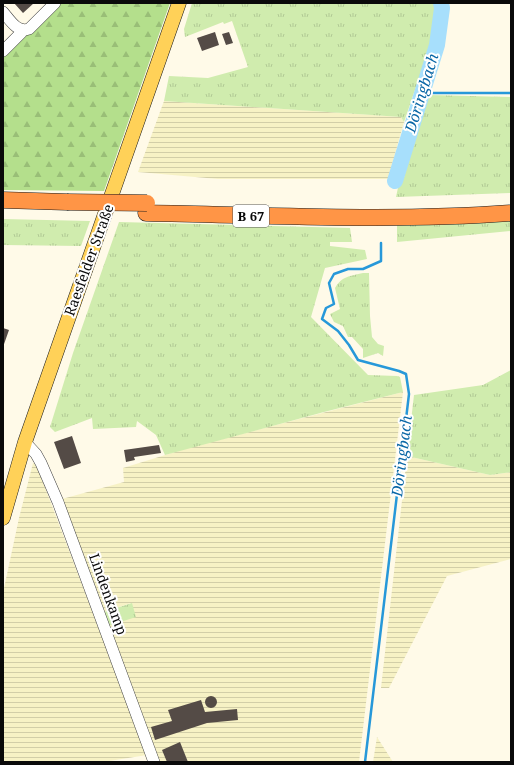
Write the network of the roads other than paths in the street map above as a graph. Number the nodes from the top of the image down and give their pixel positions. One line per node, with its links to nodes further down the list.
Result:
1 (55, 3): 4 (street)
2 (179, 3): 12 (main road, Raesfelder Straße)
3 (3, 12): 4 (street)
4 (24, 30): 5 (street)
5 (3, 51)
6 (3, 200): 8 (highway, B 67)
7 (511, 202): 9 (highway, B 67)
8 (67, 207): 9 (highway, B 67); 10 (highway, B 67)
9 (147, 208): 11 (highway, B 67)
10 (3, 211)
11 (511, 213)
12 (25, 442): 13 (main road, Raesfelder Straße); 14 (street, Lindenkamp)
13 (3, 518)
14 (154, 762)

